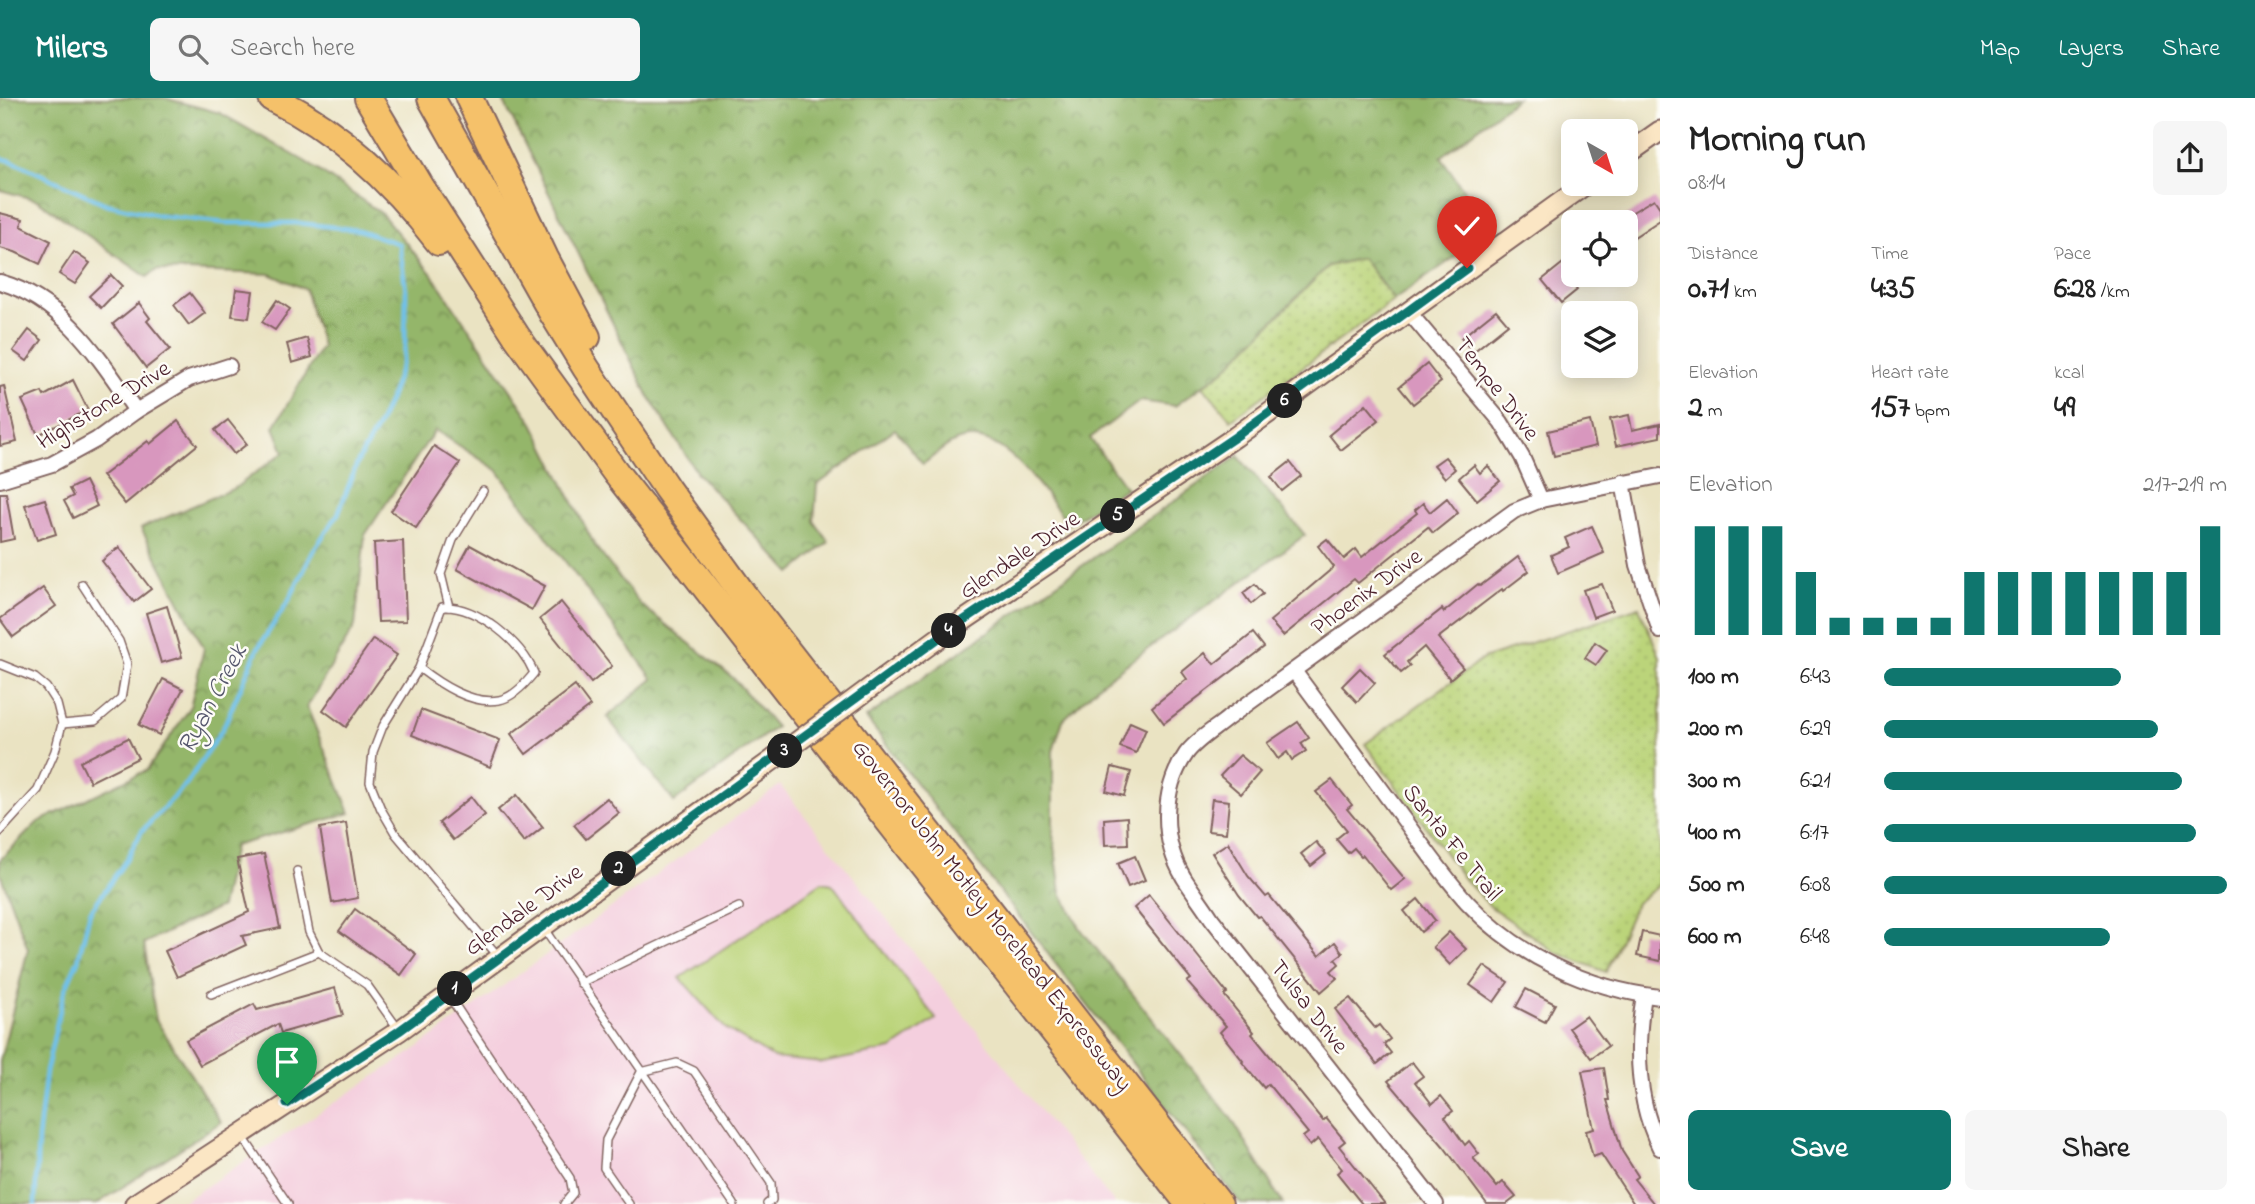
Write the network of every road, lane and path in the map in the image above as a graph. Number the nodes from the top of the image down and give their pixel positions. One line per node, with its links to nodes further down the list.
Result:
1 (272, 98): 10 (highway)
2 (368, 98): 10 (highway)
3 (431, 98): 16 (highway, Governor John Motley Morehead Expressway)
4 (469, 98): 16 (highway)
5 (1660, 131): 6 (street)
6 (1638, 147)
7 (1569, 196): 9 (street, Glendale Drive)
8 (0, 282): 12 (street)
9 (1408, 311): 18 (street, Tempe Drive); 30 (street, Glendale Drive, bridge)
10 (517, 337): 48 (highway, Governor John Motley Morehead Expressway)
11 (229, 366): 12 (street, Highstone Drive)
12 (136, 411): 14 (street, Highstone Drive)
13 (1660, 475): 15 (street, Phoenix Drive)
14 (0, 480)
15 (1623, 482): 18 (street, Phoenix Drive); 21 (street)
16 (667, 489): 49 (highway, Governor John Motley Morehead Expressway)
17 (483, 491): 20 (lane)
18 (1541, 500): 24 (street, Phoenix Drive)
19 (82, 584): 25 (lane)
20 (449, 607): 23 (lane); 23 (lane)
21 (1660, 631)
22 (0, 664): 25 (lane)
23 (419, 668): 32 (lane)
24 (1294, 671): 26 (street, Phoenix Drive); 36 (street, Santa Fe Trail)
25 (62, 724): 27 (lane)
26 (1166, 826): 50 (street, Tulsa Drive)
27 (0, 832)
28 (298, 871): 31 (lane)
29 (739, 907): 33 (lane)
30 (541, 926): 32 (street, Glendale Drive); 33 (lane)
31 (318, 952): 34 (lane); 38 (lane)
32 (499, 957): 35 (street, Glendale Drive)
33 (580, 983): 39 (lane)
34 (211, 994)
35 (448, 995): 38 (street, Glendale Drive); 44 (lane)
36 (1644, 995): 37 (street, Santa Fe Trail); 41 (street)
37 (1660, 997)
38 (399, 1031): 40 (street, Glendale Drive)
39 (641, 1072): 45 (lane); 46 (lane); 47 (lane)
40 (241, 1134): 42 (street, Glendale Drive); 43 (lane)
41 (1660, 1148)
42 (135, 1204)
43 (288, 1204)
44 (564, 1204)
45 (629, 1204)
46 (734, 1204)
47 (767, 1204)
48 (1189, 1204)
49 (1219, 1204)
50 (1436, 1204)

